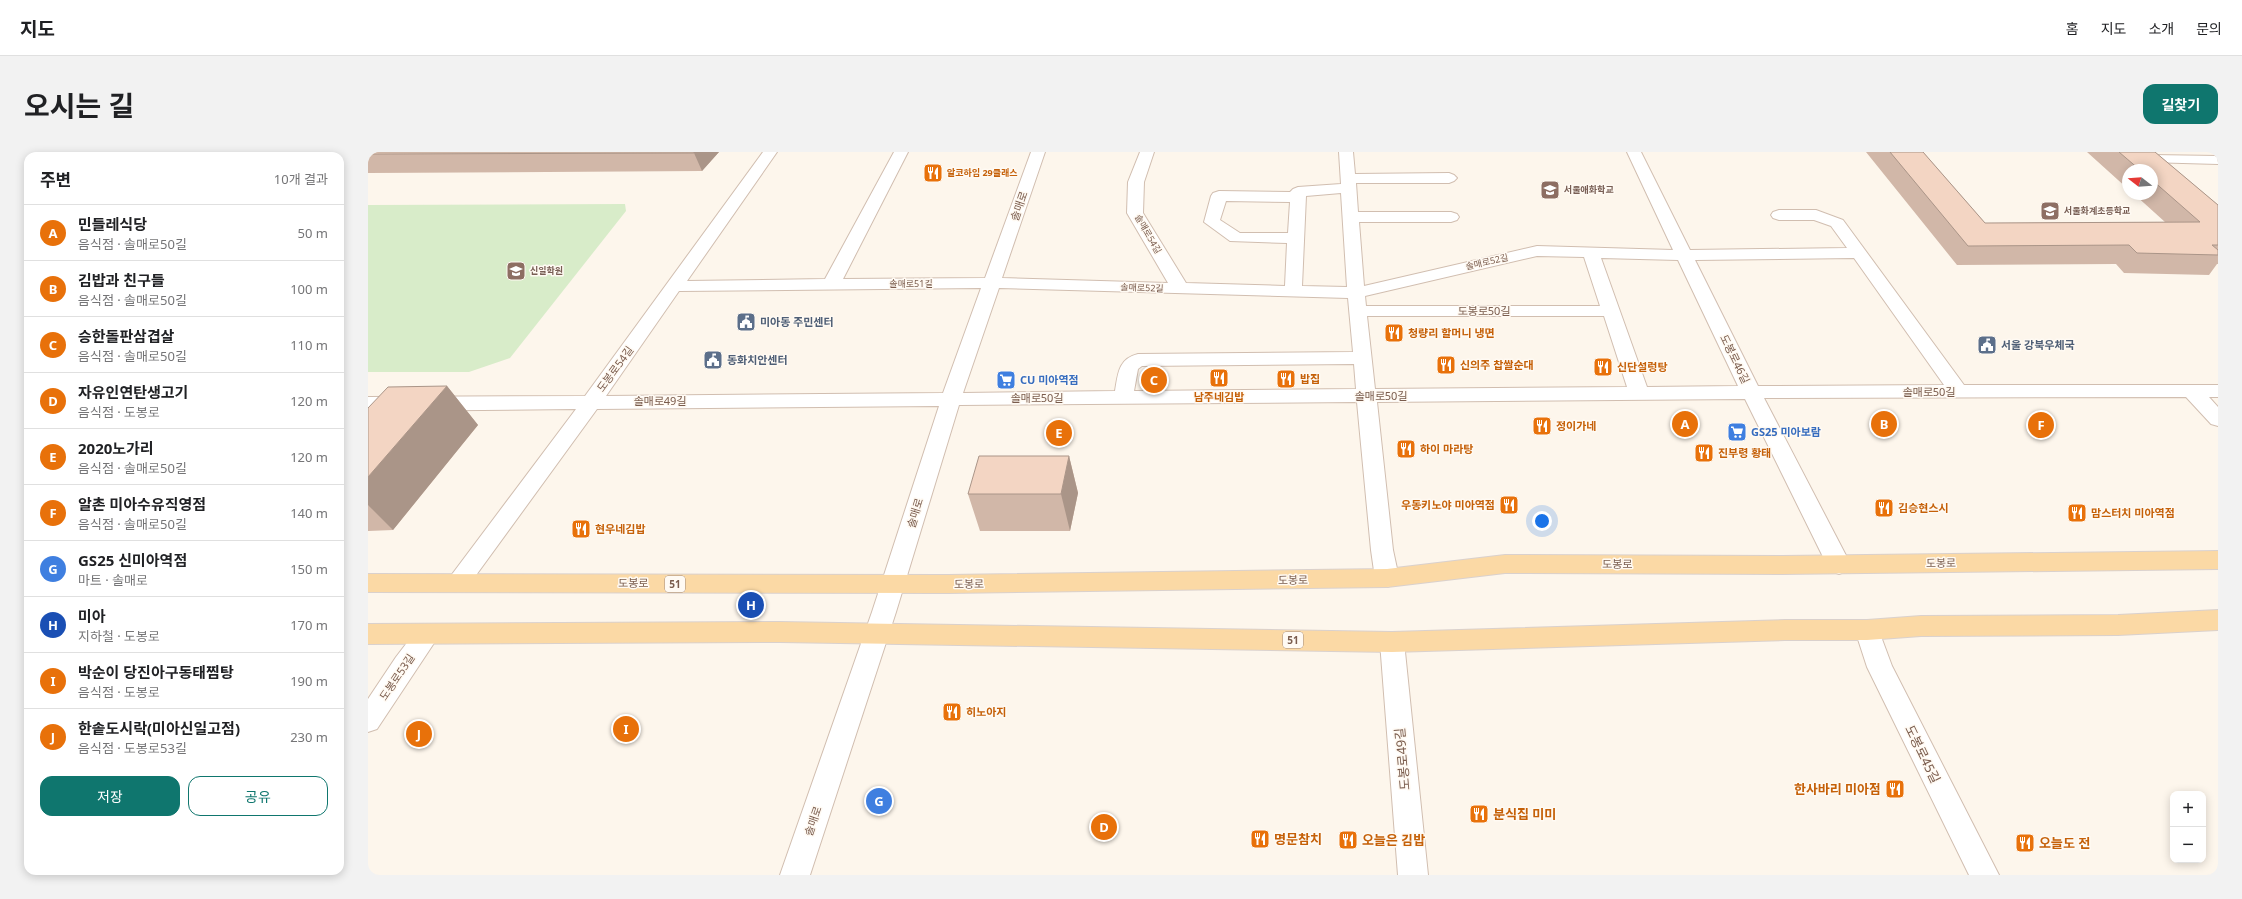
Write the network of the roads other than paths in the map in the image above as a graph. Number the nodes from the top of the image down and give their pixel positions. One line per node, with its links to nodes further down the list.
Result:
1 (770, 152): 22 (street, 도봉로54길)
2 (901, 152): 21 (street)
3 (1038, 152): 20 (street, 솔매로)
4 (1147, 152): 23 (street, 솔매로54길)
5 (1346, 152): 11 (street)
6 (1634, 152): 19 (street, 도봉로46길)
7 (2148, 155): 8 (street); 9 (street)
8 (2218, 160)
9 (2171, 174)
10 (1449, 178): 11 (street)
11 (1348, 184): 12 (street); 14 (street)
12 (1298, 197): 16 (street); 16 (street)
13 (1779, 215): 18 (street)
14 (1350, 217): 15 (street); 25 (street)
15 (1451, 217)
16 (1296, 238): 24 (street)
17 (1591, 252): 19 (street, 솔매로52길); 25 (street, 솔매로52길); 26 (street)
18 (1860, 253): 19 (street, 솔매로52길); 31 (street)
19 (1684, 255): 30 (street, 도봉로46길)
20 (992, 283): 21 (street, 솔매로51길); 23 (street, 솔매로52길); 35 (street, 솔매로)
21 (830, 285): 22 (street, 솔매로51길)
22 (674, 286): 36 (street, 도봉로54길)
23 (1181, 289): 24 (street, 솔매로52길)
24 (1293, 292): 25 (street, 솔매로52길)
25 (1357, 302): 26 (street, 도봉로50길); 27 (street)
26 (1611, 311): 32 (street)
27 (1363, 358): 33 (street); 34 (street)
28 (2191, 391): 29 (street, 솔매로50길); 31 (street, 솔매로50길); 38 (street)
29 (2218, 391)
30 (1751, 392): 31 (street, 솔매로50길); 32 (street, 솔매로50길); 40 (street, 도봉로46길)
31 (1959, 392)
32 (1639, 393): 33 (street, 솔매로50길)
33 (1368, 396): 34 (street, 솔매로50길); 41 (street)
34 (1123, 398): 35 (street, 솔매로50길)
35 (951, 399): 36 (street, 솔매로49길); 44 (street, 솔매로)
36 (591, 402): 37 (street, 솔매로49길); 43 (street, 도봉로54길)
37 (368, 404)
38 (2218, 418)
39 (2218, 560): 40 (main road, 도봉로 / 51)
40 (1838, 565): 41 (main road, 도봉로 / 51)
41 (1387, 578): 44 (main road, 도봉로 / 51)
42 (368, 582): 43 (main road, 도봉로 / 51)
43 (458, 583): 44 (main road, 도봉로 / 51)
44 (893, 584): 49 (street, 솔매로)
45 (2218, 620): 46 (main road, 51)
46 (1867, 630): 50 (main road, 51); 54 (street, 도봉로45길)
47 (368, 634): 48 (main road, 51)
48 (428, 634): 49 (main road, 51); 51 (street, 도봉로53길)
49 (876, 634): 50 (main road, 51); 52 (street, 솔매로)
50 (1392, 642): 53 (street, 도봉로49길)
51 (368, 721)
52 (795, 875)
53 (1413, 875)
54 (1984, 875)

